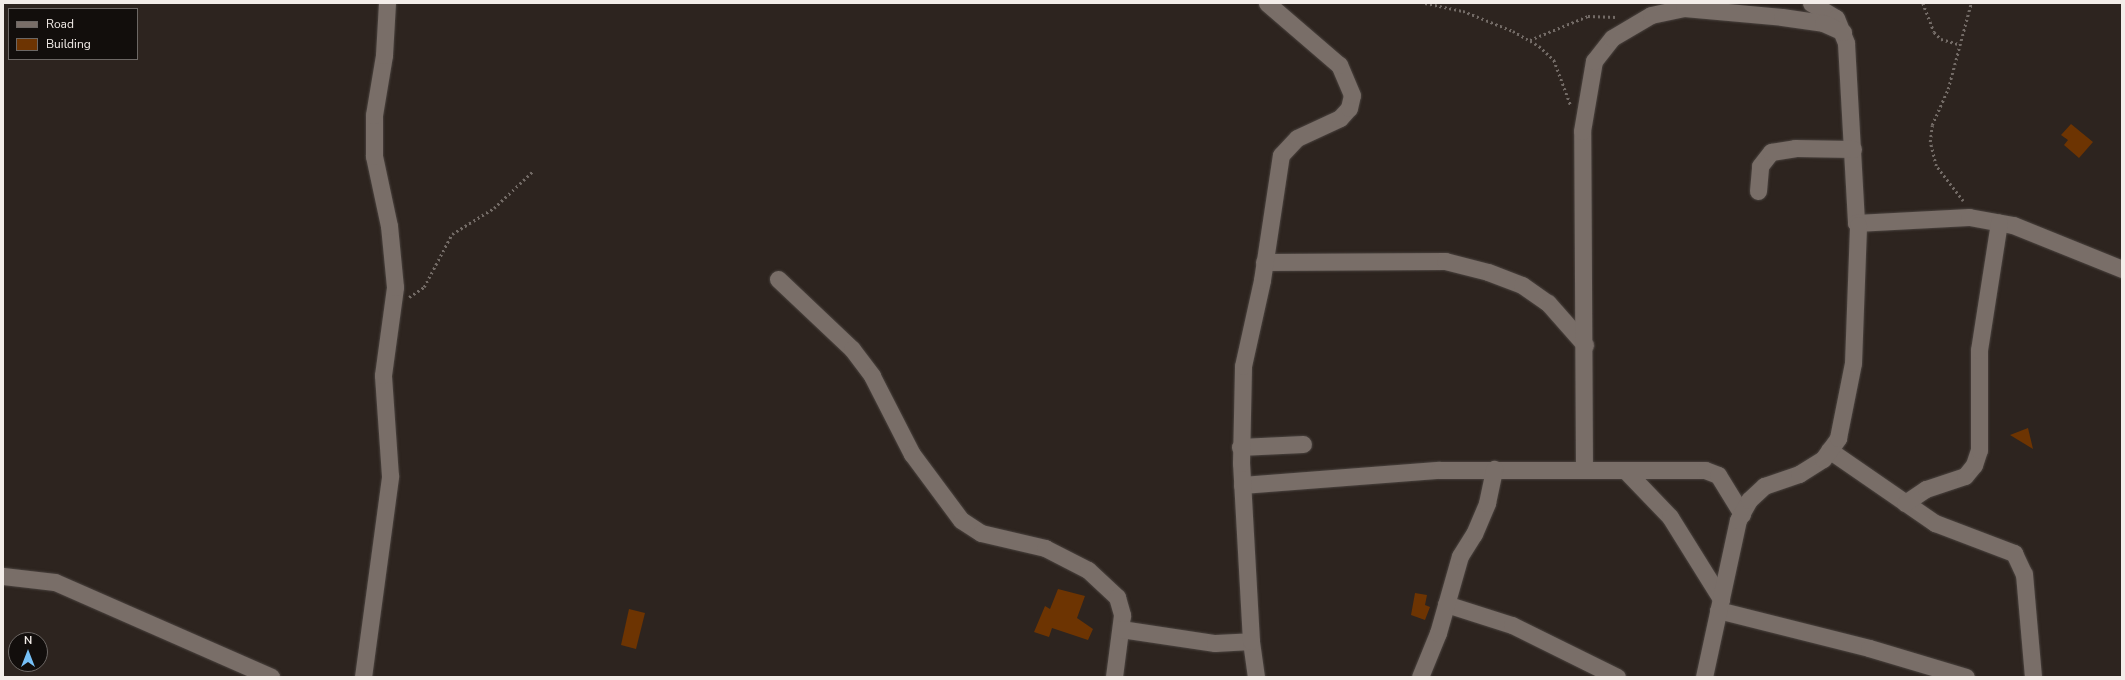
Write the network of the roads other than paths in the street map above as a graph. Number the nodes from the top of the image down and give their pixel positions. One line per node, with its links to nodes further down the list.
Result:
1 (387, 3): 28 (street)
2 (1267, 3): 9 (street)
3 (1811, 3): 4 (street)
4 (1843, 32): 5 (street); 12 (street)
5 (1853, 149): 6 (street); 8 (street)
6 (1758, 191)
7 (2000, 223): 8 (street); 10 (street); 20 (street)
8 (1858, 225): 15 (street)
9 (1264, 262): 12 (street); 14 (street)
10 (2122, 269)
11 (778, 279): 25 (street)
12 (1585, 345): 17 (street)
13 (1303, 444): 14 (street)
14 (1240, 447): 19 (street)
15 (1829, 450): 20 (street); 21 (street)
16 (1494, 469): 17 (street); 19 (street); 23 (street)
17 (1584, 470): 18 (street)
18 (1625, 470): 21 (street); 24 (street)
19 (1242, 485): 26 (street)
20 (1905, 503): 35 (street)
21 (1742, 514): 24 (street)
22 (3, 576): 27 (street)
23 (1446, 604): 31 (street); 32 (street)
24 (1720, 604): 33 (street); 34 (street)
25 (1120, 628): 26 (street); 29 (street)
26 (1251, 641): 30 (street)
27 (271, 677)
28 (363, 677)
29 (1114, 677)
30 (1256, 677)
31 (1420, 677)
32 (1617, 677)
33 (1704, 677)
34 (1966, 677)
35 (2033, 677)

